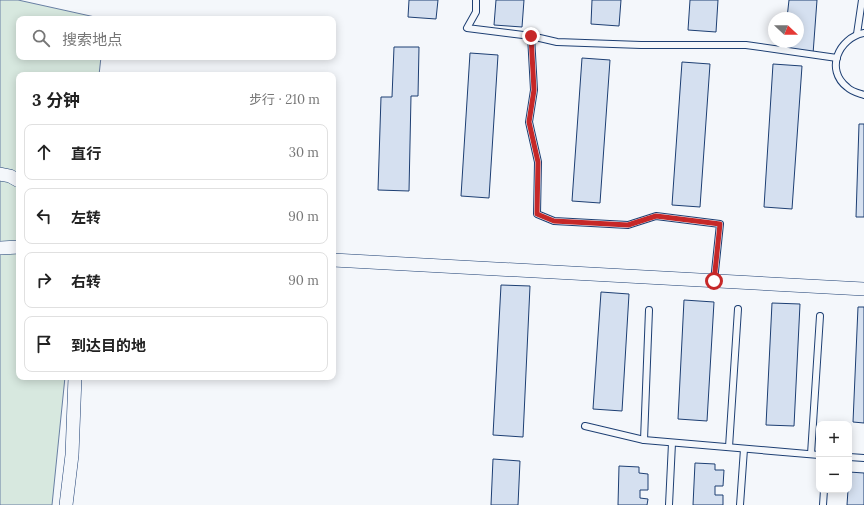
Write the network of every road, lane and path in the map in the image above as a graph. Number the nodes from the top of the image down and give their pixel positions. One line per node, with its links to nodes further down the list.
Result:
1 (476, 0): 5 (lane)
2 (862, 0): 4 (lane)
3 (864, 33): 4 (lane)
4 (857, 34): 6 (lane)
5 (531, 36): 6 (lane); 13 (lane)
6 (837, 58): 7 (lane)
7 (864, 95)
8 (0, 174): 9 (street)
9 (16, 179)
10 (16, 247): 11 (street)
11 (0, 248)
12 (336, 260): 13 (street)
13 (714, 281): 14 (street)
14 (864, 289)
15 (738, 309): 22 (lane)
16 (650, 310): 20 (lane)
17 (820, 316): 24 (lane)
18 (75, 380): 29 (street)
19 (585, 426): 20 (lane)
20 (644, 440): 21 (lane)
21 (672, 443): 22 (lane); 30 (lane)
22 (729, 448): 23 (lane)
23 (744, 449): 24 (lane); 31 (lane)
24 (811, 454): 25 (lane)
25 (816, 454)
26 (852, 457): 27 (lane)
27 (864, 458)
28 (824, 493): 32 (lane)
29 (66, 505)
30 (669, 505)
31 (740, 505)
32 (823, 505)

